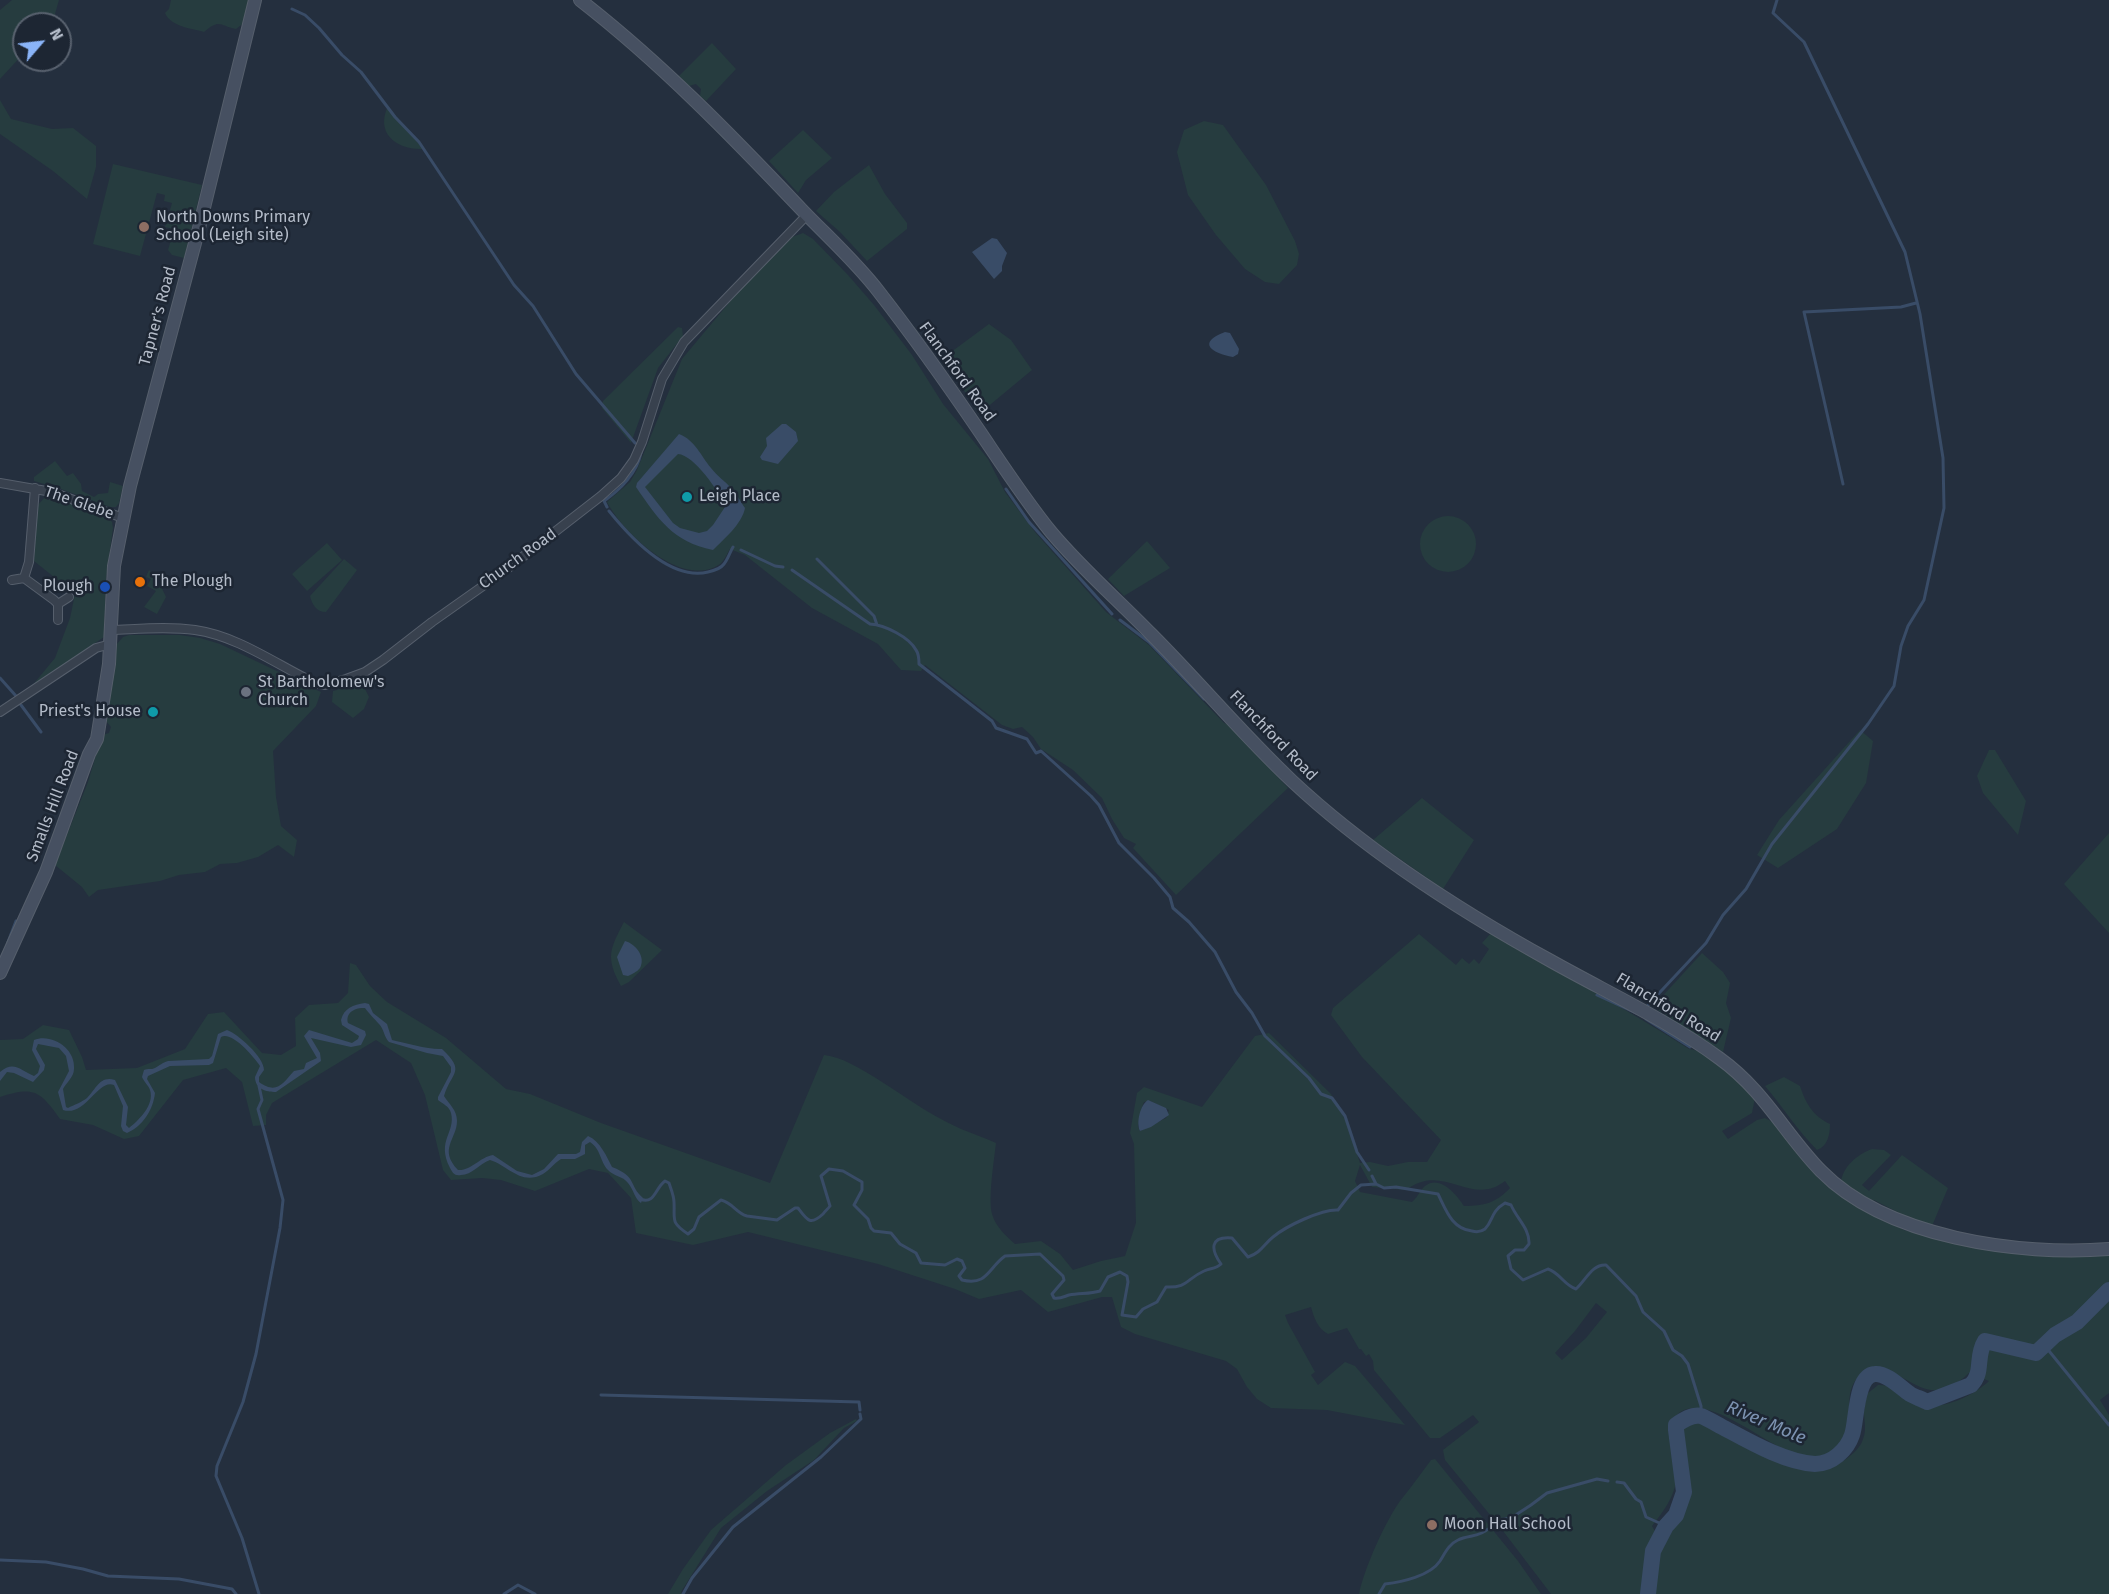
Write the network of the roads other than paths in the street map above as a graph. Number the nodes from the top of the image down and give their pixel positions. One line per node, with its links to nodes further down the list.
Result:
1 (255, 0): 6 (street, Tapner's Road)
2 (580, 0): 3 (street, Flanchford Road)
3 (807, 215): 12 (street, Church Road); 16 (street, Flanchford Road)
4 (0, 483): 5 (street, The Glebe)
5 (35, 488): 6 (street, The Glebe); 7 (street)
6 (123, 518): 12 (street, Tapner's Road)
7 (24, 578): 8 (street); 10 (street)
8 (12, 580)
9 (69, 597): 10 (street)
10 (58, 603): 11 (street)
11 (58, 620)
12 (111, 630): 13 (street, Tapner's Road)
13 (111, 644): 14 (street); 15 (street, Smalls Hill Road)
14 (0, 712)
15 (0, 973)
16 (2109, 1249)

